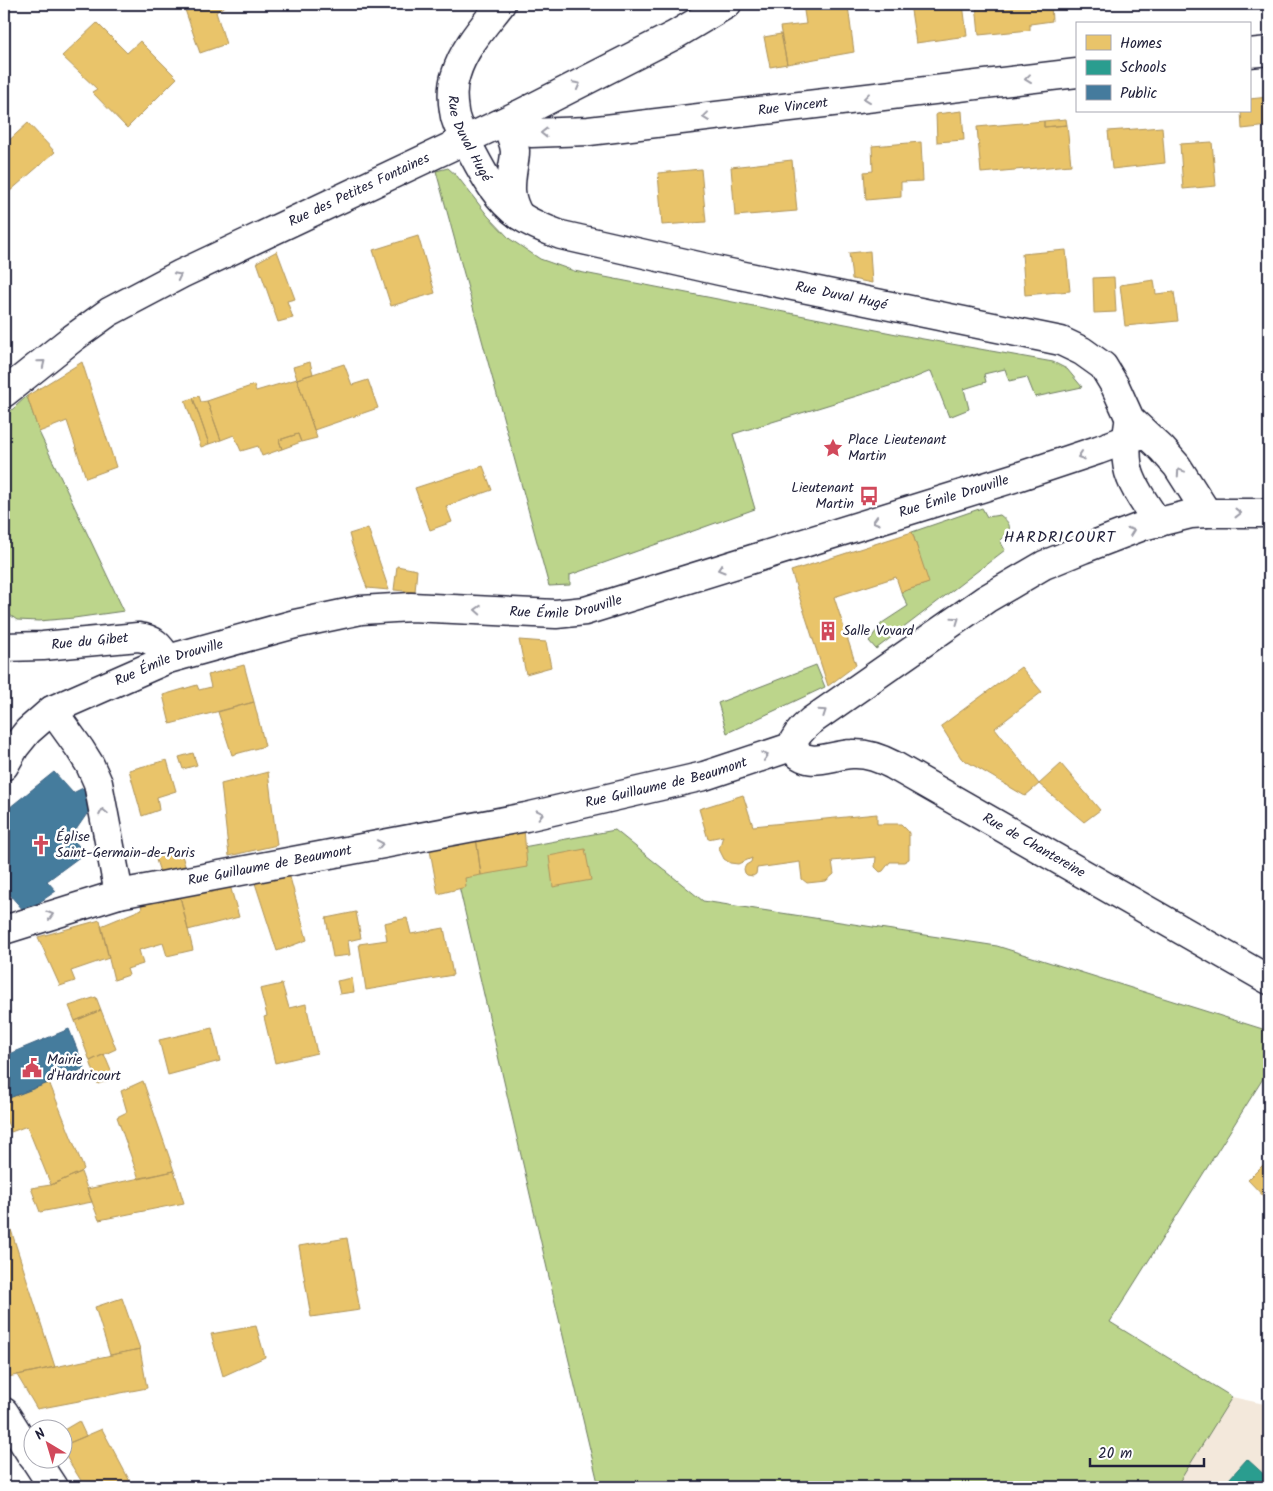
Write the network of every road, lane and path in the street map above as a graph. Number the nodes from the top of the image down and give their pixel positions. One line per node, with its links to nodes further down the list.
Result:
1 (501, 4): 7 (street, Rue Duval Hugé)
2 (727, 4): 6 (street, Rue des Petites Fontaines, one-way to 2)
3 (1269, 50): 4 (street)
4 (1250, 53)
5 (1076, 73): 6 (street, Rue Vincent, one-way to 6)
6 (511, 119): 7 (street, Rue des Petites Fontaines); 8 (street, Rue Duval Hugé)
7 (466, 140): 8 (street, Rue Duval Hugé); 9 (street, Rue des Petites Fontaines, one-way to 7)
8 (519, 215): 10 (street, Rue Duval Hugé)
9 (4, 393)
10 (1134, 430): 11 (street, Rue Duval Hugé, one-way to 10); 13 (street, Rue Duval Hugé); 15 (street, Rue Émile Drouville, one-way to 15)
11 (1207, 513): 12 (street, one-way to 12); 13 (street)
12 (1269, 514)
13 (1158, 523): 17 (street, one-way to 13)
14 (4, 648): 15 (street, Rue du Gibet)
15 (168, 659): 16 (street, Rue Émile Drouville)
16 (52, 710): 18 (street, Rue Émile Drouville); 19 (street, one-way to 16)
17 (790, 747): 19 (street, Rue Guillaume de Beaumont, one-way to 17); 21 (street, Rue de Chantereine)
18 (4, 766)
19 (119, 894): 20 (street, Rue Guillaume de Beaumont, one-way to 19)
20 (4, 930)
21 (1269, 980)
22 (4, 1412): 23 (street)
23 (22, 1440)
24 (40, 1468): 25 (street)
25 (53, 1487)

